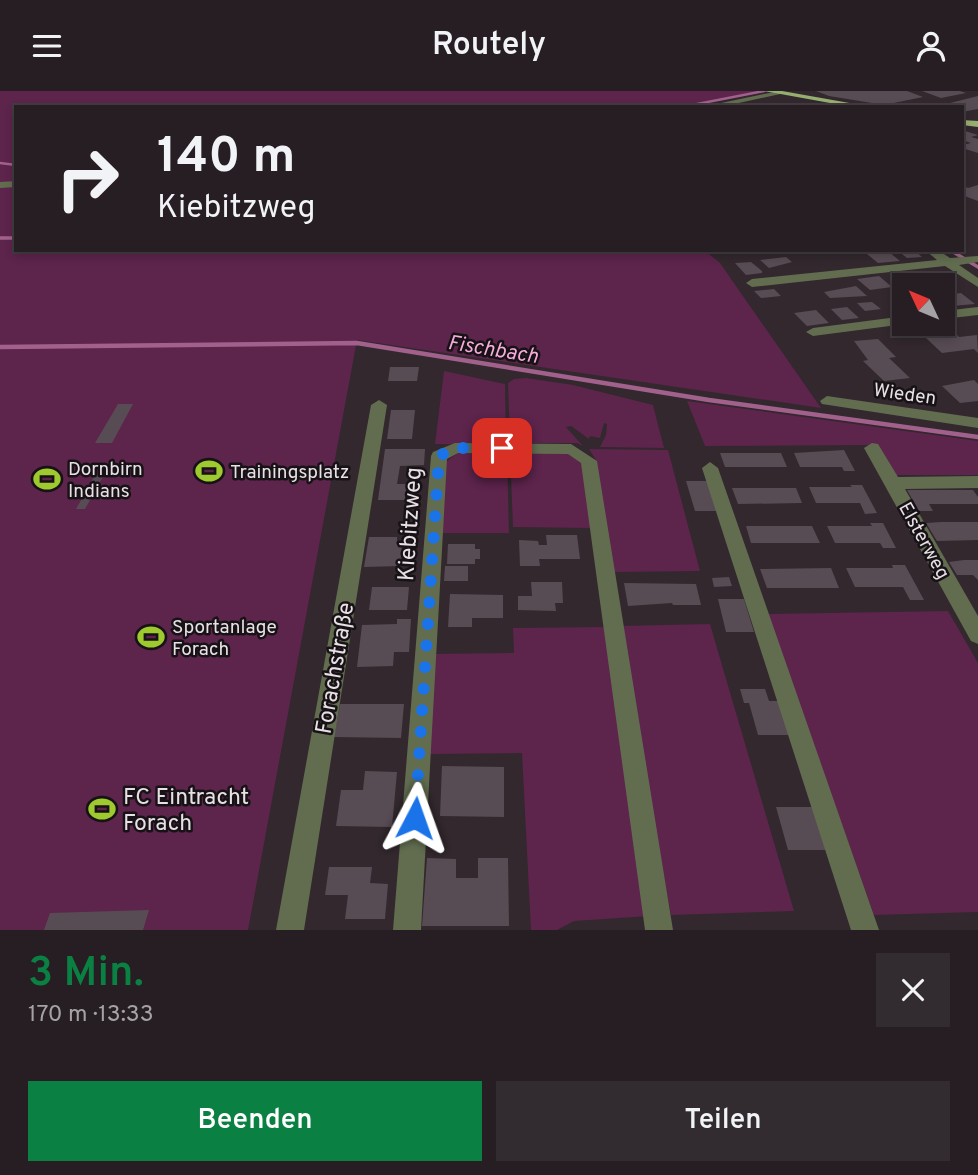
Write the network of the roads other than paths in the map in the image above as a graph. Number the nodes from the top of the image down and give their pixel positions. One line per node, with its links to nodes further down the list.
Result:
1 (779, 92): 2 (street); 3 (main road)
2 (716, 105)
3 (856, 105)
4 (934, 252): 6 (street)
5 (977, 259): 6 (street)
6 (952, 262): 7 (street); 8 (street)
7 (751, 283)
8 (978, 283)
9 (978, 311): 10 (street)
10 (956, 314)
11 (892, 322): 12 (street)
12 (813, 332)
13 (827, 401): 15 (street, Wieden)
14 (379, 405): 21 (street, Forachstraße)
15 (978, 423)
16 (872, 448): 19 (street)
17 (710, 468): 24 (street)
18 (978, 482): 19 (street, Elsterweg)
19 (893, 483): 20 (street, Elsterweg)
20 (978, 635)
21 (290, 930)
22 (407, 930): 23 (street, Kiebitzweg)
23 (659, 930)
24 (865, 930)

